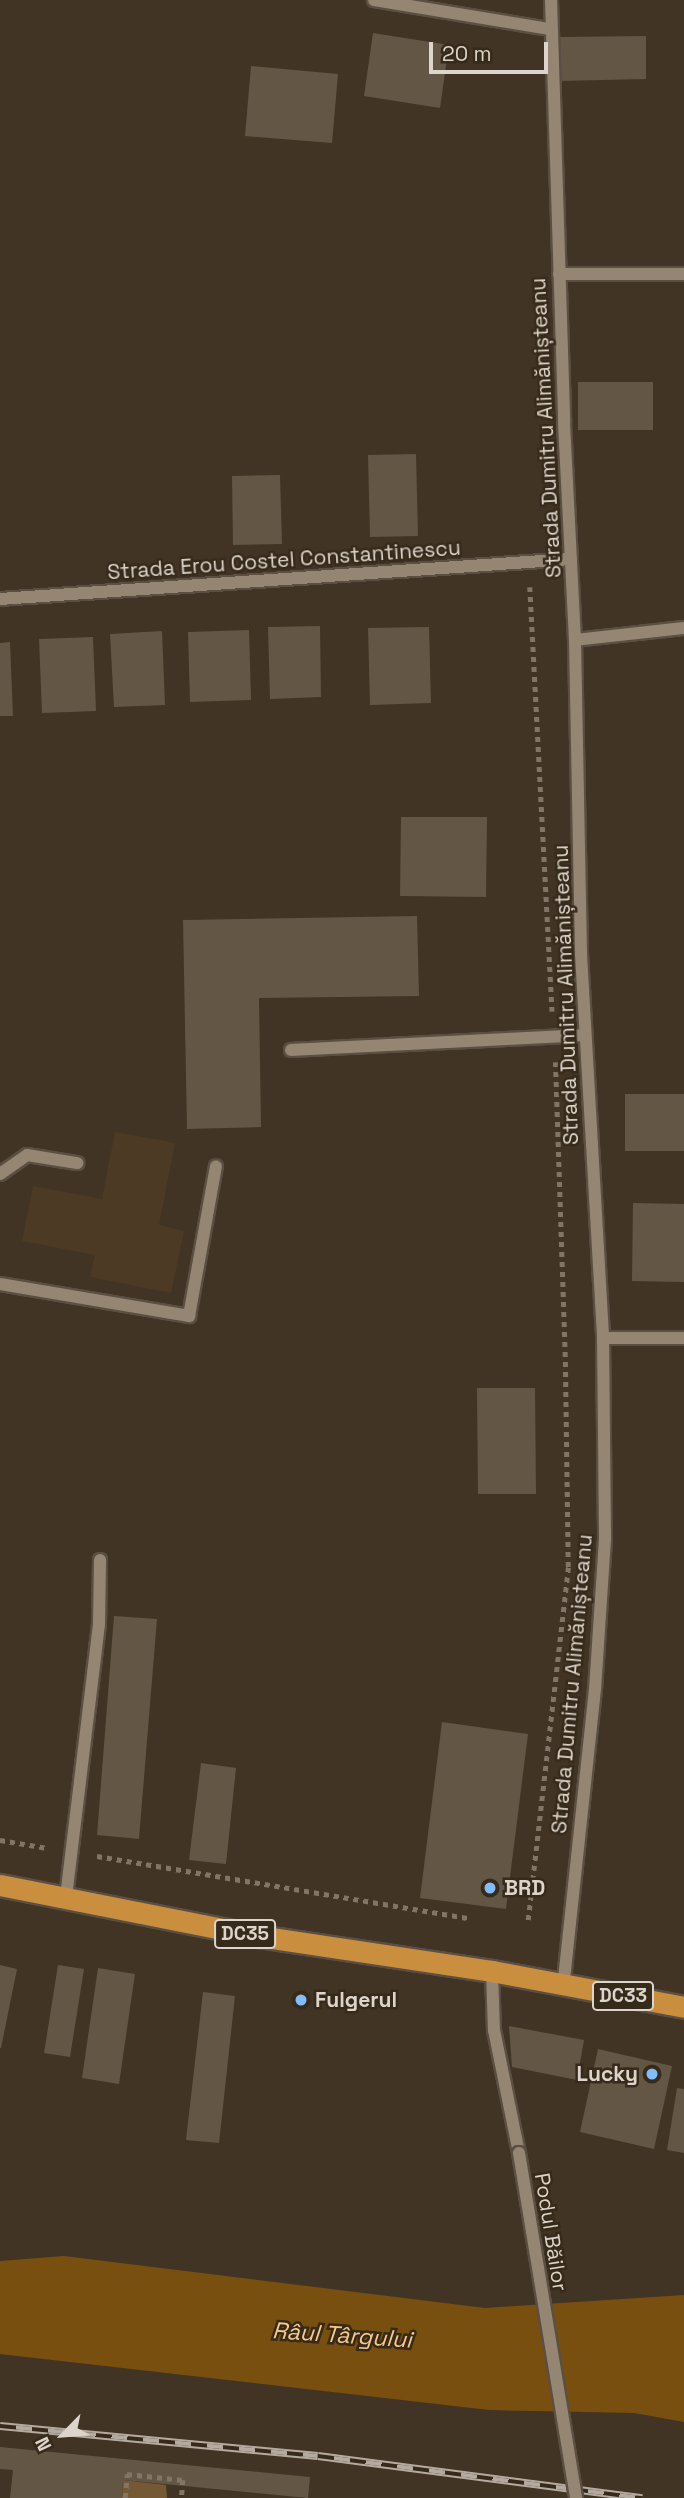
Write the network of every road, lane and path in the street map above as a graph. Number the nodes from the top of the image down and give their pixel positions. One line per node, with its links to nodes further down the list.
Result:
1 (374, 0): 3 (street)
2 (551, 0): 3 (street, Strada Dumitru Alimănișteanu / DC33)
3 (549, 29): 4 (street, Strada Dumitru Alimănișteanu / DC33)
4 (559, 274): 5 (street); 6 (street, Strada Dumitru Alimănișteanu / DC33)
5 (684, 274)
6 (571, 559): 7 (street, Strada Erou Costel Constantinescu); 10 (street, Strada Dumitru Alimănișteanu / DC33)
7 (529, 562): 8 (street, Strada Erou Costel Constantinescu); 12 (path)
8 (0, 599)
9 (684, 628): 10 (street)
10 (575, 640): 11 (street, Strada Dumitru Alimănișteanu / DC33)
11 (585, 1035): 12 (street); 18 (street, Strada Dumitru Alimănișteanu / DC33)
12 (554, 1036): 13 (street); 26 (path)
13 (291, 1050)
14 (77, 1163): 16 (street)
15 (216, 1166): 17 (street)
16 (0, 1174)
17 (0, 1284)
18 (603, 1338): 19 (street); 28 (street, Strada Dumitru Alimănișteanu / DC33)
19 (684, 1338)
20 (100, 1560): 22 (street)
21 (0, 1840): 22 (path)
22 (70, 1852): 24 (street); 25 (path)
23 (0, 1885): 24 (highway, DC35)
24 (66, 1897): 27 (highway, DC35)
25 (469, 1918)
26 (528, 1920)
27 (492, 1972): 28 (highway); 32 (street, Podul Băilor, bridge)
28 (563, 1986): 29 (highway, DC33)
29 (684, 2007)
30 (182, 2496): 31 (path)
31 (125, 2498)
32 (576, 2498)

